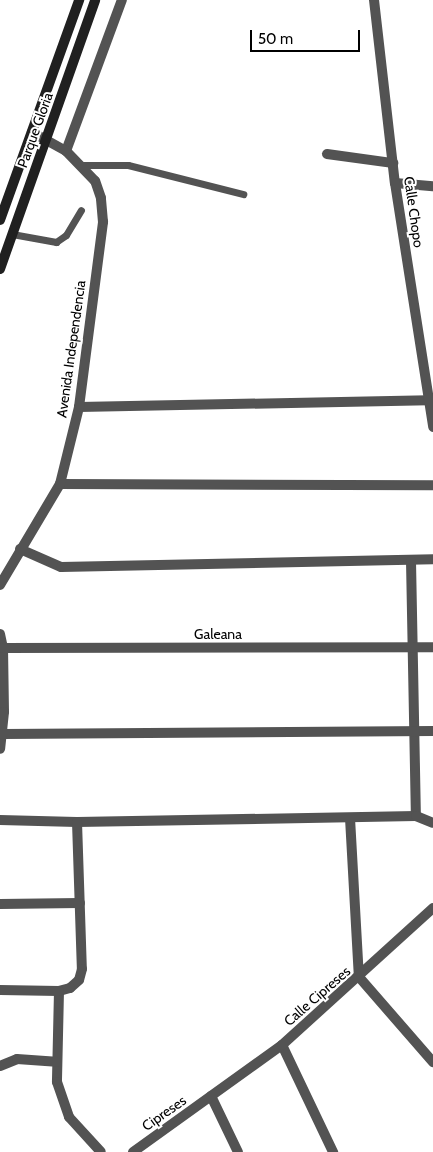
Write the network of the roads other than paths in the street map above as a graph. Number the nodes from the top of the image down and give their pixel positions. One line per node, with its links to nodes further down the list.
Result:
1 (79, 0): 5 (main road, Parque Gloria)
2 (95, 0): 6 (main road, Parque Gloria)
3 (122, 0): 7 (street)
4 (374, 0): 9 (street, Calle Chopo)
5 (32, 132): 6 (street, Avenida Independencia); 15 (main road, Parque Gloria)
6 (46, 138): 7 (street, Avenida Independencia); 16 (main road, Parque Gloria)
7 (66, 151): 10 (street, Avenida Independencia)
8 (326, 154): 9 (street)
9 (393, 163): 11 (street, Calle Chopo)
10 (82, 165): 13 (lane); 19 (street, Avenida Independencia)
11 (395, 183): 12 (street); 18 (street, Calle Chopo)
12 (433, 186)
13 (243, 194)
14 (81, 210): 16 (lane)
15 (0, 220)
16 (12, 234): 17 (main road, Parque Gloria)
17 (0, 269)
18 (428, 400): 19 (street); 20 (street, Calle Chopo)
19 (79, 407): 21 (street, Avenida Independencia)
20 (433, 427)
21 (60, 484): 22 (street); 23 (street, Avenida Independencia)
22 (433, 485)
23 (20, 549): 25 (street); 26 (street, Avenida Independencia)
24 (433, 558): 25 (street)
25 (411, 561): 30 (street)
26 (0, 585)
27 (0, 634): 29 (street)
28 (433, 647): 30 (street, Galeana)
29 (3, 648): 30 (street, Galeana); 33 (street)
30 (413, 648): 31 (street)
31 (414, 731): 32 (street); 33 (street); 35 (street)
32 (433, 731)
33 (4, 734): 34 (street)
34 (0, 749)
35 (416, 816): 36 (street); 39 (street)
36 (350, 818): 38 (street); 43 (street)
37 (0, 820): 38 (street)
38 (77, 822): 40 (street)
39 (433, 823)
40 (80, 902): 41 (street); 45 (street)
41 (0, 904)
42 (433, 908): 43 (street, Calle Cipreses)
43 (359, 977): 46 (street, Calle Cipreses); 48 (street)
44 (0, 990): 45 (street)
45 (59, 991): 47 (street)
46 (282, 1045): 50 (street, Calle Cipreses); 54 (street)
47 (56, 1062): 49 (street); 51 (street)
48 (433, 1062)
49 (0, 1066)
50 (211, 1096): 52 (street, Cipreses); 53 (street)
51 (101, 1152)
52 (132, 1152)
53 (238, 1152)
54 (334, 1152)

